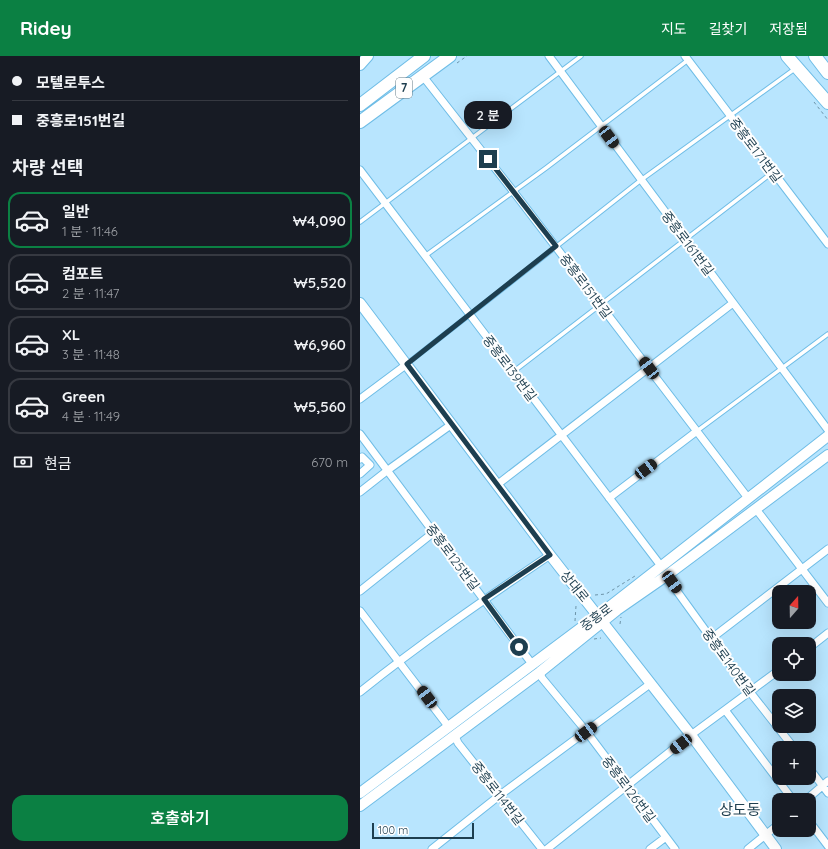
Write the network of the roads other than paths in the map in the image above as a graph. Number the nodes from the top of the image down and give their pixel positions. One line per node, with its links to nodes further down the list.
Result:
1 (368, 56): 11 (main road)
2 (450, 56): 13 (main road, 7)
3 (549, 56): 12 (street, 중흥로161번길)
4 (581, 56): 12 (lane)
5 (788, 56): 9 (main road)
6 (815, 56): 10 (main road)
7 (417, 58): 16 (main road, 7)
8 (686, 58): 17 (street, 중흥로171번길); 19 (lane)
9 (797, 62): 14 (main road); 15 (main road); 17 (lane)
10 (826, 64)
11 (360, 65)
12 (561, 71): 19 (street, 중흥로161번길); 20 (lane)
13 (422, 75): 18 (main road, 7); 20 (street, 중흥로151번길)
14 (828, 96)
15 (828, 103)
16 (360, 105)
17 (730, 116): 22 (street, 중흥로171번길); 23 (lane)
18 (360, 122)
19 (601, 126): 23 (street, 중흥로161번길); 24 (lane)
20 (472, 137): 24 (street, 중흥로151번길); 25 (lane)
21 (360, 170): 25 (street, 중흥로139번길)
22 (773, 172): 27 (street, 중흥로171번길); 28 (lane)
23 (641, 180): 28 (street, 중흥로161번길); 30 (lane)
24 (513, 191): 30 (street, 중흥로151번길); 31 (lane)
25 (385, 203): 26 (lane); 31 (street, 중흥로139번길)
26 (360, 222)
27 (826, 236): 29 (street, 중흥로171번길)
28 (685, 239): 32 (street, 중흥로161번길); 33 (lane)
29 (828, 244)
30 (556, 246): 33 (street, 중흥로151번길); 35 (lane)
31 (425, 256): 35 (street, 중흥로139번길)
32 (733, 303): 38 (street); 39 (street, 중흥로161번길)
33 (601, 305): 38 (street, 중흥로151번길); 40 (lane)
34 (362, 310): 37 (main road, 상대로)
35 (469, 314): 37 (lane); 40 (street, 중흥로139번길)
36 (828, 334): 39 (lane)
37 (407, 364): 41 (street); 42 (main road, 상대로)
38 (649, 368): 44 (street, 중흥로151번길); 46 (street)
39 (783, 369): 43 (street, 중흥로161번길); 44 (lane)
40 (513, 372): 46 (street, 중흥로139번길)
41 (360, 398)
42 (452, 424): 50 (street); 52 (main road, 상대로)
43 (828, 430)
44 (696, 431): 54 (street); 55 (street, 중흥로151번길)
45 (360, 434): 50 (street, 중흥로125번길)
46 (562, 436): 52 (street); 54 (street, 중흥로139번길)
47 (828, 436): 55 (main road, 중흥로)
48 (828, 455): 56 (main road, 중흥로)
49 (360, 459): 51 (street)
50 (388, 470): 53 (street); 57 (street, 중흥로125번길)
51 (360, 474)
52 (498, 484): 59 (main road, 상대로)
53 (362, 488)
54 (609, 498): 61 (street, 중흥로139번길)
55 (748, 498): 61 (main road, 중흥로)
56 (756, 509): 60 (street); 61 (main road, 중흥로)
57 (434, 532): 62 (street); 63 (street, 중흥로125번길)
58 (828, 549): 60 (street)
59 (550, 555): 63 (street); 66 (main road, 상대로)
60 (802, 569): 64 (street); 68 (street)
61 (663, 571): 66 (main road, 중흥로); 68 (street, 중흥로140번길)
62 (360, 591)
63 (484, 599): 70 (street); 71 (street, 중흥로125번길)
64 (828, 604)
65 (360, 611): 70 (street)
66 (600, 618): 71 (main road, 중흥로); 72 (main road, 중흥로); 74 (main road, 상대로)
67 (828, 633): 69 (street)
68 (712, 638): 76 (street, 중흥로140번길)
69 (816, 642)
70 (399, 661): 75 (street); 78 (street)
71 (532, 664): 78 (main road, 중흥로)
72 (540, 672): 79 (street, 중흥로126번길); 81 (main road, 중흥로)
73 (772, 675): 76 (street)
74 (650, 684): 79 (street); 80 (main road, 상대로)
75 (360, 692)
76 (750, 692): 77 (street); 82 (street, 중흥로140번길)
77 (725, 710): 80 (street); 88 (street)
78 (448, 726): 87 (main road, 중흥로)
79 (586, 732): 85 (street, 중흥로126번길); 90 (street)
80 (692, 735): 85 (street); 94 (main road, 상대로)
81 (455, 736): 90 (street, 중흥로114번길); 91 (main road, 중흥로)
82 (788, 741)
83 (816, 775): 84 (street)
84 (825, 783): 86 (street); 89 (street)
85 (627, 785): 95 (street, 중흥로126번길); 99 (street)
86 (828, 792)
87 (360, 793)
88 (788, 793)
89 (814, 793)
90 (500, 796): 97 (street); 98 (street, 중흥로114번길)
91 (360, 806)
92 (772, 830): 94 (street)
93 (816, 830): 96 (street)
94 (766, 835): 102 (street); 103 (main road, 상대로)
95 (666, 837): 100 (street); 101 (street, 중흥로126번길)
96 (828, 846)
97 (432, 849)
98 (542, 849)
99 (547, 849)
100 (650, 849)
101 (675, 849)
102 (748, 849)
103 (776, 849)

